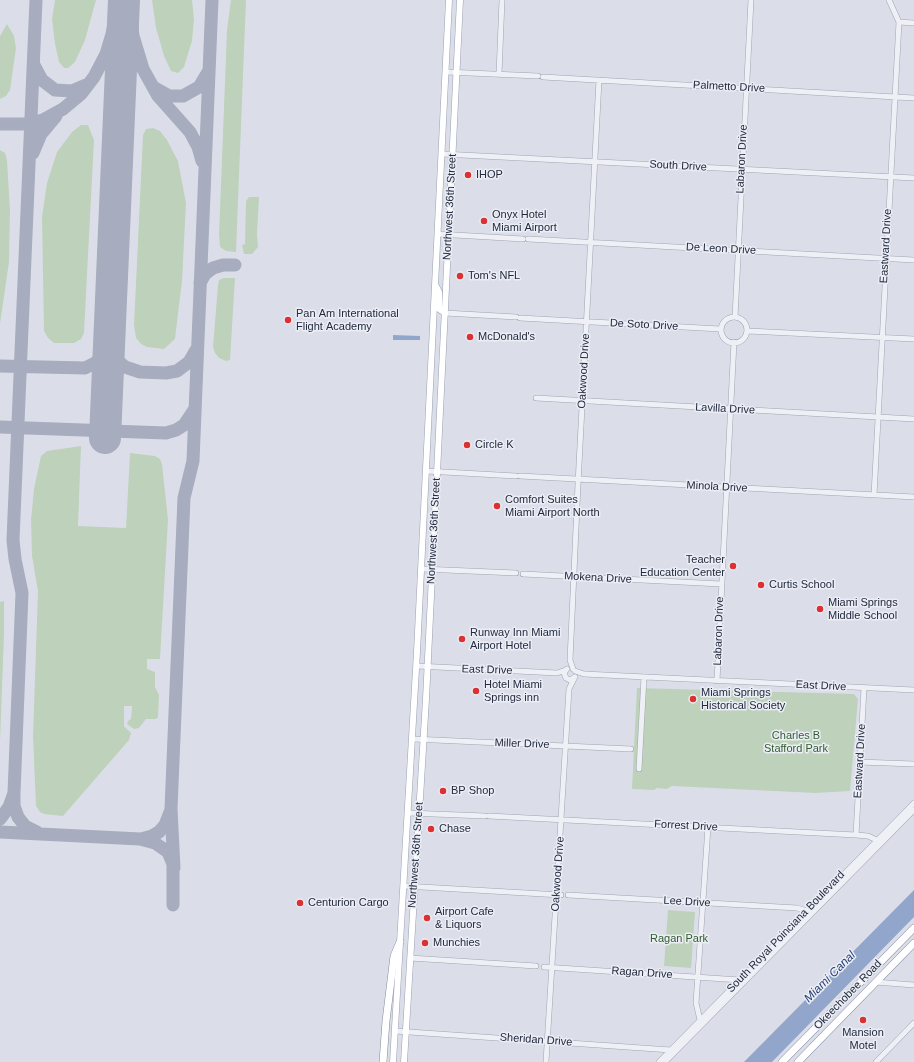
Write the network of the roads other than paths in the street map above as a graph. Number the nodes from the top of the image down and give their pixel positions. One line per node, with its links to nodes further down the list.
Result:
1 (449, 0): 8 (main road, Northwest 36th Street)
2 (460, 0): 9 (main road, Northwest 36th Street)
3 (502, 0): 10 (street)
4 (751, 0): 12 (street, Labaron Drive)
5 (889, 0): 6 (street, Eastward Drive)
6 (899, 22): 7 (street); 13 (street, Eastward Drive)
7 (914, 23)
8 (446, 72): 9 (street, Palmetto Drive); 15 (main road, Northwest 36th Street)
9 (456, 72): 10 (street, Palmetto Drive); 16 (main road, Northwest 36th Street)
10 (499, 74): 11 (street, Palmetto Drive)
11 (599, 80): 12 (street, Palmetto Drive); 17 (street, Oakwood Drive)
12 (746, 88): 13 (street, Palmetto Drive); 18 (street, Labaron Drive)
13 (895, 97): 14 (street, Palmetto Drive); 19 (street, Eastward Drive)
14 (914, 98)
15 (442, 154): 16 (street, South Drive); 21 (main road, Northwest 36th Street)
16 (452, 154): 17 (street, South Drive); 22 (main road, Northwest 36th Street)
17 (595, 161): 18 (street, South Drive); 23 (street, Oakwood Drive)
18 (742, 170): 19 (street, South Drive); 24 (street, Labaron Drive)
19 (890, 177): 20 (street, South Drive); 25 (street, Eastward Drive)
20 (914, 178)
21 (438, 234): 22 (street, De Leon Drive); 27 (main road, Northwest 36th Street)
22 (448, 235): 23 (street, De Leon Drive); 28 (main road, Northwest 36th Street)
23 (591, 243): 24 (street, De Leon Drive); 30 (street, Oakwood Drive)
24 (738, 250): 25 (street, De Leon Drive); 29 (street, Labaron Drive)
25 (885, 259): 26 (street, De Leon Drive); 33 (street, Eastward Drive)
26 (914, 260)
27 (435, 285): 28 (main road); 36 (main road, Northwest 36th Street)
28 (445, 313): 30 (street, De Soto Drive); 37 (main road, Northwest 36th Street)
29 (735, 317): 31 (street); 32 (street)
30 (586, 322): 31 (street, De Soto Drive); 39 (street, Oakwood Drive)
31 (720, 330): 35 (street)
32 (748, 330): 33 (street); 35 (street)
33 (881, 338): 34 (street); 41 (street, Eastward Drive)
34 (914, 339)
35 (734, 342): 40 (street, Labaron Drive)
36 (431, 375): 37 (main road); 43 (main road, Northwest 36th Street)
37 (442, 376): 44 (main road, Northwest 36th Street)
38 (536, 398): 39 (street, Lavilla Drive)
39 (583, 401): 40 (street, Lavilla Drive); 45 (street, Oakwood Drive)
40 (731, 409): 41 (street, Lavilla Drive); 46 (street, Labaron Drive)
41 (877, 417): 42 (street, Lavilla Drive); 47 (street, Eastward Drive)
42 (914, 419)
43 (426, 471): 44 (street, Minola Drive); 49 (main road, Northwest 36th Street)
44 (437, 471): 45 (street, Minola Drive); 50 (main road, Northwest 36th Street)
45 (578, 479): 46 (street, Minola Drive); 53 (street, Oakwood Drive)
46 (726, 488): 47 (street, Minola Drive); 54 (street, Labaron Drive)
47 (874, 495): 48 (street, Minola Drive)
48 (914, 498)
49 (422, 569): 50 (street); 55 (main road, Northwest 36th Street)
50 (432, 569): 51 (street); 56 (main road, Northwest 36th Street)
51 (516, 573)
52 (523, 574): 53 (street, Mokena Drive)
53 (574, 576): 54 (street, Mokena Drive); 57 (street, Oakwood Drive)
54 (721, 584): 63 (street, Labaron Drive)
55 (417, 666): 56 (street, East Drive); 67 (main road, Northwest 36th Street)
56 (427, 667): 58 (street, East Drive); 68 (main road, Northwest 36th Street)
57 (570, 670): 58 (street, East Drive); 59 (street, East Drive); 61 (street); 62 (street)
58 (557, 673): 61 (street, East Drive)
59 (583, 674): 60 (street, East Drive); 62 (street, East Drive)
60 (644, 677): 63 (street, East Drive); 73 (street)
61 (566, 678): 62 (street); 64 (street, Oakwood Drive)
62 (574, 678): 64 (street, Oakwood Drive)
63 (717, 681): 65 (street, East Drive)
64 (569, 687): 69 (street, Oakwood Drive)
65 (864, 688): 66 (street, East Drive); 71 (street, Eastward Drive)
66 (914, 690)
67 (413, 739): 68 (street, Miller Drive); 76 (main road, Northwest 36th Street)
68 (423, 740): 69 (street, Miller Drive); 77 (main road, Northwest 36th Street)
69 (566, 746): 70 (street, Miller Drive); 78 (street, Oakwood Drive)
70 (631, 749)
71 (859, 762): 72 (street); 80 (street, Eastward Drive)
72 (914, 764)
73 (639, 769)
74 (914, 803): 81 (street, South Royal Poinciana Boulevard)
75 (914, 810): 81 (street, South Royal Poinciana Boulevard)
76 (408, 813): 77 (street, Forrest Drive); 82 (main road, Northwest 36th Street)
77 (419, 813): 78 (street, Forrest Drive); 83 (main road, Northwest 36th Street)
78 (561, 820): 79 (street, Forrest Drive); 84 (street, Oakwood Drive)
79 (708, 827): 80 (street, Forrest Drive); 86 (street)
80 (856, 835): 81 (street, Forrest Drive)
81 (879, 841): 87 (street, South Royal Poinciana Boulevard); 104 (street, South Royal Poinciana Boulevard)
82 (404, 886): 83 (street); 89 (main road, Northwest 36th Street)
83 (414, 887): 84 (street); 91 (main road, Northwest 36th Street)
84 (559, 895): 94 (street, Oakwood Drive)
85 (568, 895): 86 (street, Lee Drive)
86 (702, 903): 87 (street, Lee Drive); 95 (street)
87 (807, 911): 96 (street, South Royal Poinciana Boulevard)
88 (914, 928): 111 (highway, Okeechobee Road)
89 (401, 939): 91 (main road); 101 (main road, Northwest 36th Street); 105 (highway)
90 (914, 943): 97 (highway, Okeechobee Road)
91 (410, 958): 92 (street); 102 (main road, Northwest 36th Street)
92 (536, 966)
93 (544, 967): 94 (street, Ragan Drive)
94 (551, 967): 95 (street, Ragan Drive); 103 (street, Oakwood Drive)
95 (698, 977): 96 (street, Ragan Drive); 99 (street)
96 (740, 980): 99 (street, South Royal Poinciana Boulevard)
97 (875, 982): 98 (street); 112 (highway, Okeechobee Road)
98 (914, 985)
99 (700, 1020): 104 (street, South Royal Poinciana Boulevard)
100 (914, 1023): 113 (street)
101 (395, 1032): 102 (street, Sheridan Drive); 106 (main road, Northwest 36th Street)
102 (405, 1032): 103 (street, Sheridan Drive); 107 (main road, Northwest 36th Street)
103 (547, 1041): 104 (street, Sheridan Drive); 108 (street, Oakwood Drive)
104 (674, 1051): 109 (street, South Royal Poinciana Boulevard); 110 (street, South Royal Poinciana Boulevard)
105 (383, 1062)
106 (393, 1062)
107 (404, 1062)
108 (546, 1062)
109 (659, 1062)
110 (665, 1062)
111 (782, 1062)
112 (797, 1062)
113 (876, 1062)

